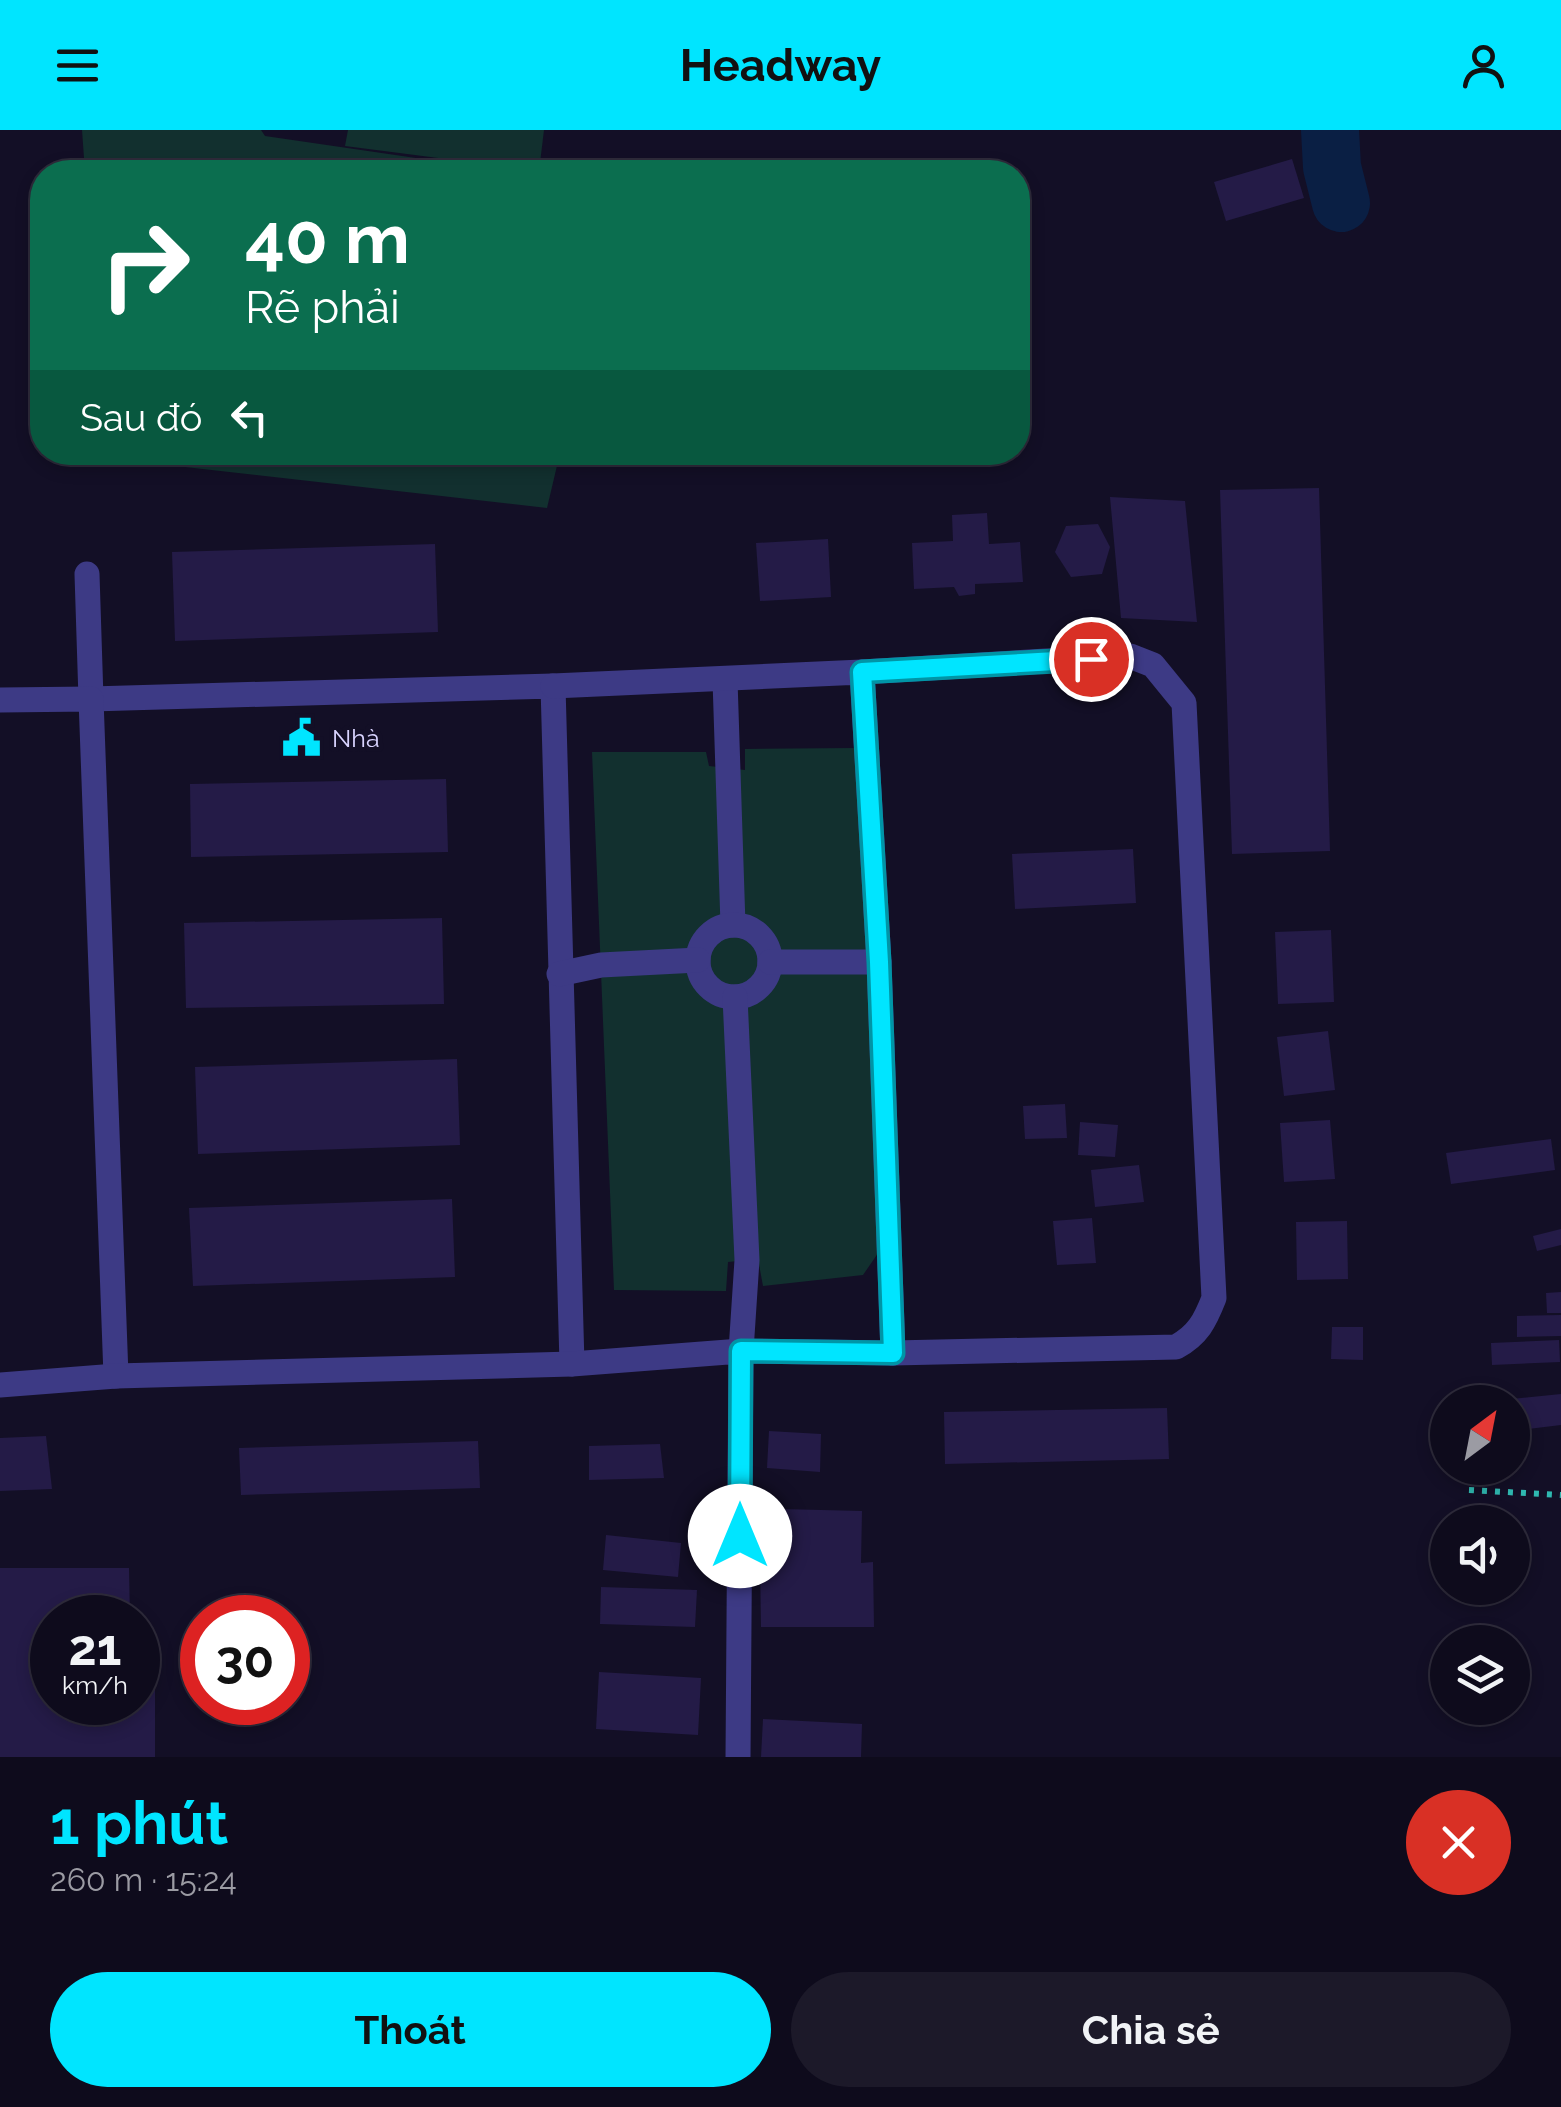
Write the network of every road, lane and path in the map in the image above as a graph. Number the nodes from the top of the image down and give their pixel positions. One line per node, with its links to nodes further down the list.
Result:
1 (86, 574): 5 (street)
2 (862, 672): 3 (street); 10 (street); 14 (street)
3 (724, 680): 4 (street); 7 (street)
4 (553, 686): 5 (street); 11 (street)
5 (91, 699): 6 (street); 16 (street)
6 (0, 700)
7 (733, 925): 8 (street); 9 (street)
8 (698, 960): 11 (street); 12 (street)
9 (770, 962): 10 (street); 12 (street)
10 (879, 962): 14 (street)
11 (559, 974): 15 (street)
12 (735, 997): 13 (street)
13 (741, 1351): 14 (street); 15 (street); 20 (street)
14 (893, 1353)
15 (572, 1364): 16 (street)
16 (116, 1376): 17 (street)
17 (0, 1385)
18 (1469, 1490): 19 (path)
19 (1561, 1495)
20 (738, 1757)

